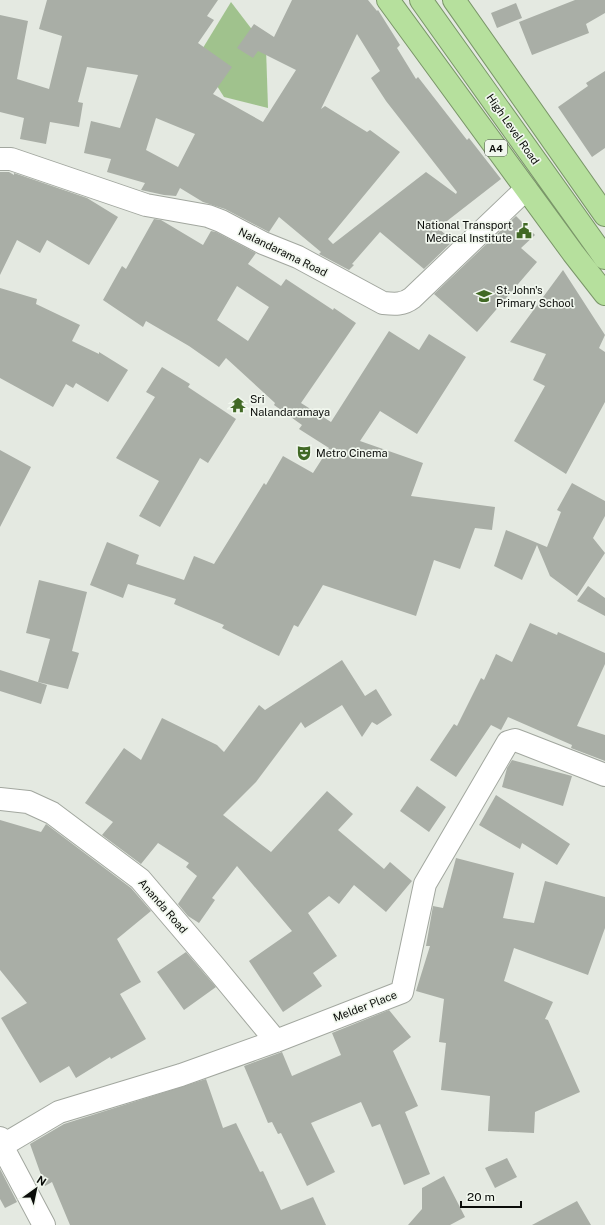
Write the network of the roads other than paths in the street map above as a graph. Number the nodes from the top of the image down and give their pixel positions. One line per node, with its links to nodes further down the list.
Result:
1 (388, 0): 5 (highway, A4)
2 (421, 0): 7 (highway, High Level Road / A4)
3 (454, 0): 6 (highway)
4 (0, 159): 5 (street, Nalandarama Road)
5 (526, 188): 8 (highway, A4)
6 (605, 215)
7 (605, 258)
8 (605, 294)
9 (605, 775): 11 (street, Melder Place)
10 (0, 799): 11 (street, Ananda Road)
11 (276, 1041): 12 (street, Melder Place)
12 (1, 1144): 13 (street)
13 (44, 1225)

